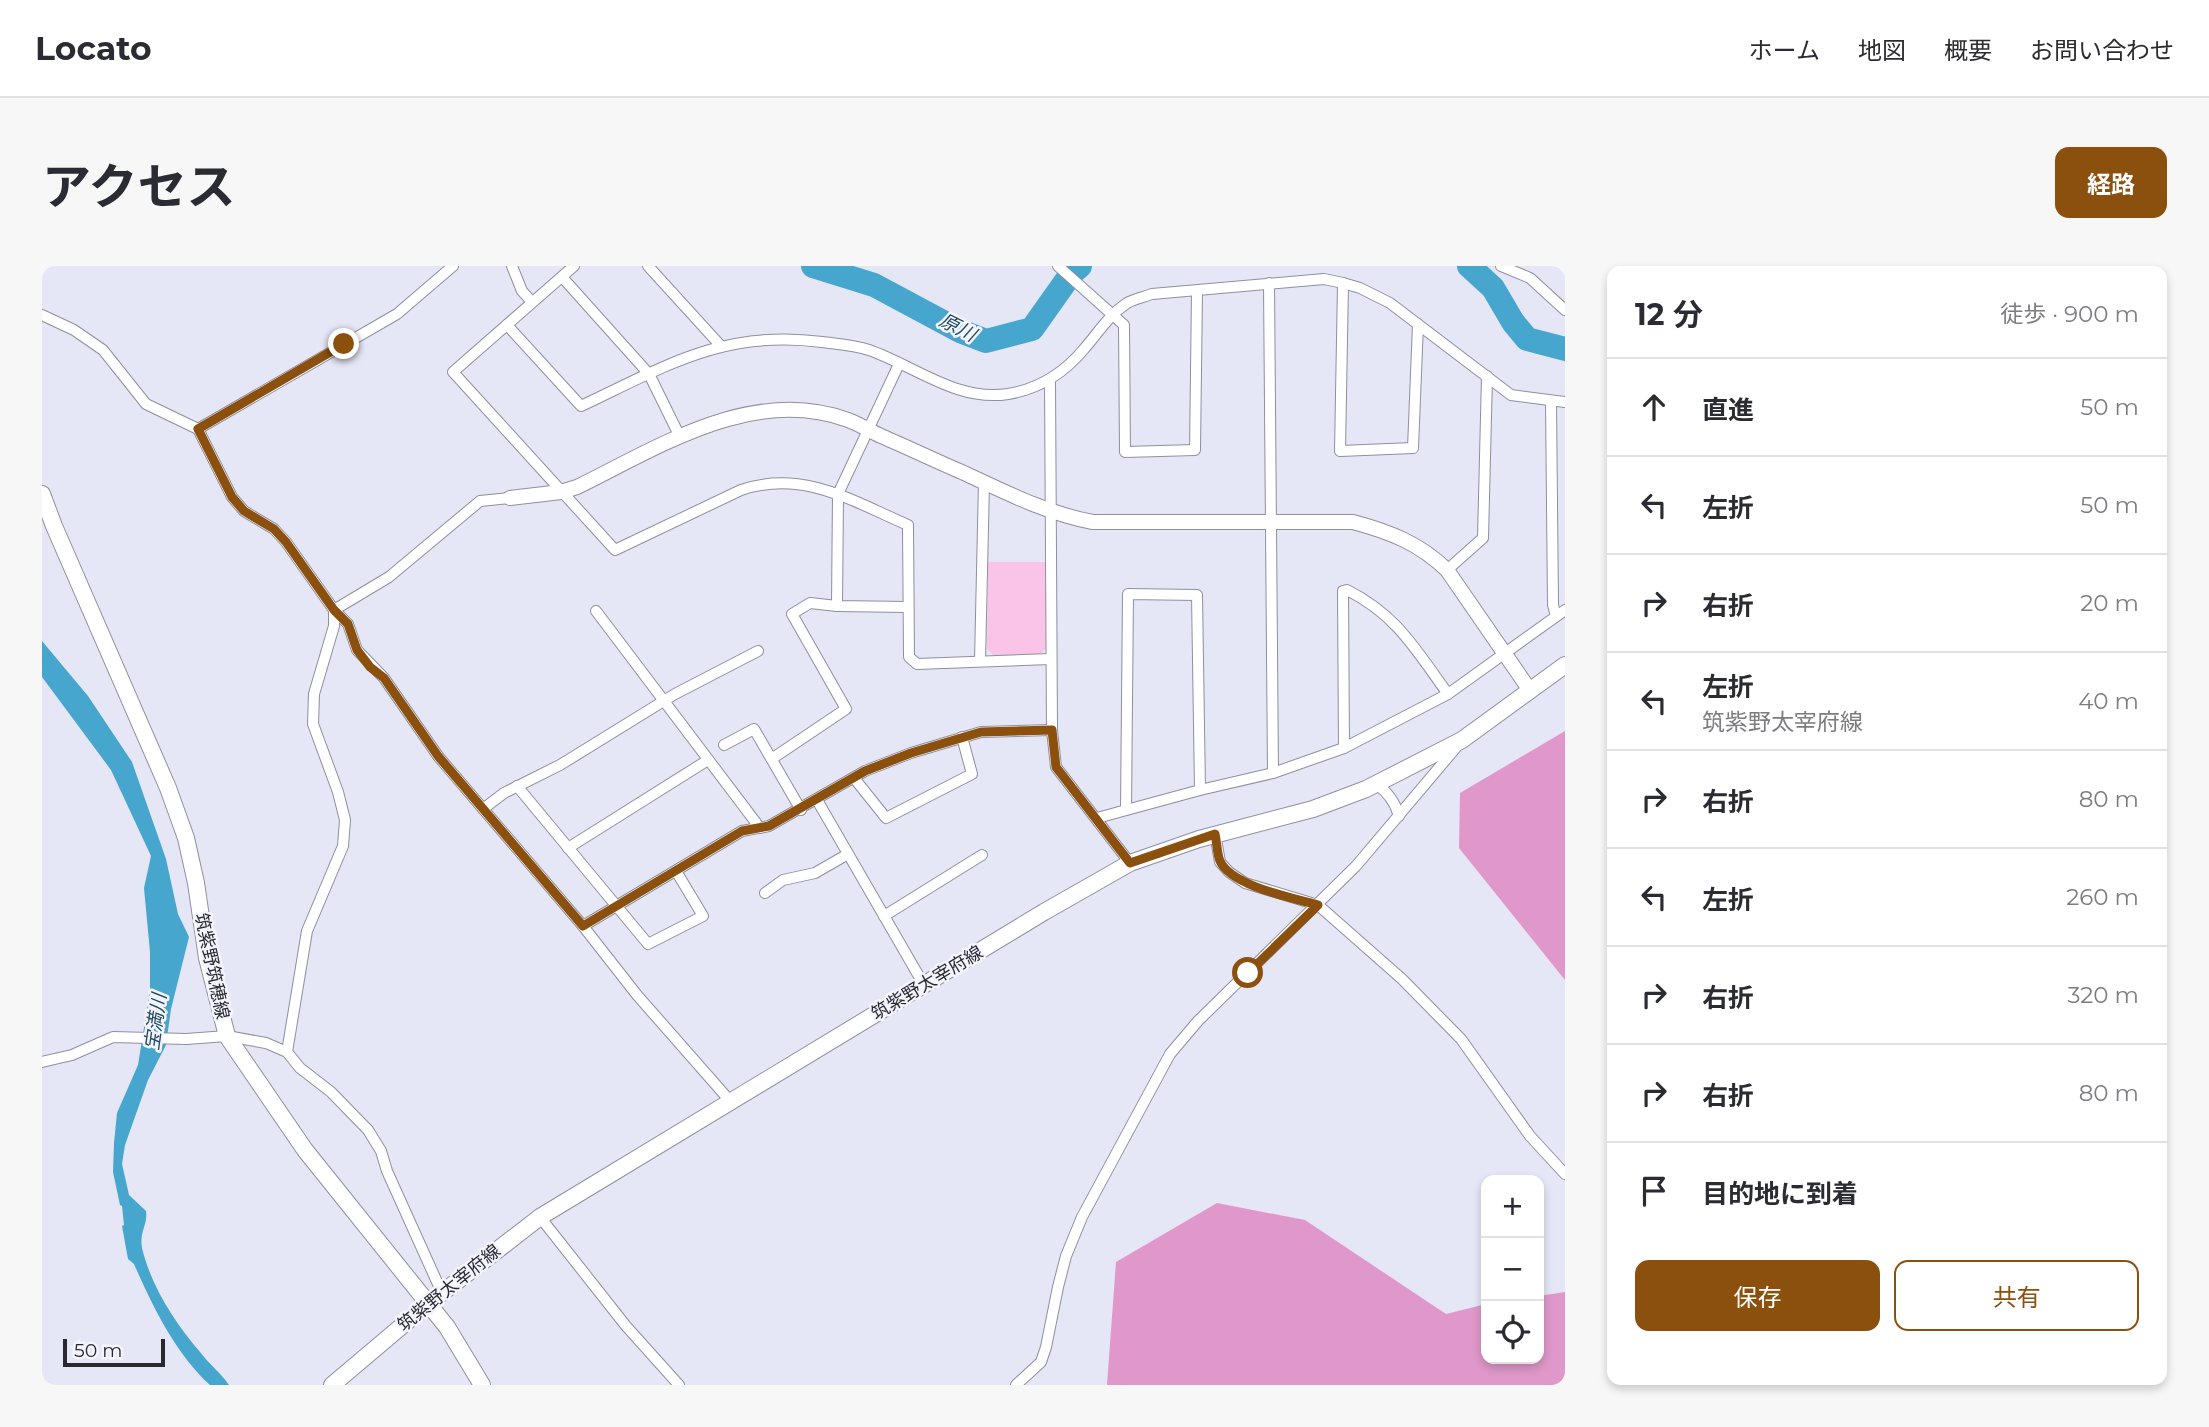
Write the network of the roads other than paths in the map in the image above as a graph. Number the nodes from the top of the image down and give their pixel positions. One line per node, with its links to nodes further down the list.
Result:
1 (453, 266): 24 (street)
2 (512, 266): 11 (street)
3 (574, 266): 7 (street)
4 (648, 266): 17 (street)
5 (1501, 266): 12 (street)
6 (1060, 269): 13 (street)
7 (562, 277): 11 (street); 19 (street)
8 (1269, 283): 9 (street); 10 (street); 33 (street)
9 (1343, 283): 15 (street); 15 (street)
10 (1197, 292): 13 (street); 13 (street)
11 (532, 302): 16 (street)
12 (1565, 310)
13 (1114, 314): 21 (street)
14 (42, 315): 24 (street)
15 (1418, 324): 20 (street)
16 (507, 325): 19 (street); 28 (street)
17 (720, 345): 18 (street); 19 (street)
18 (899, 364): 21 (street); 25 (street)
19 (649, 374): 26 (street)
20 (1487, 376): 22 (street); 34 (street)
21 (1051, 380): 32 (street)
22 (1551, 402): 23 (street); 39 (street)
23 (1565, 402)
24 (198, 429): 37 (street)
25 (867, 429): 26 (street); 27 (street); 30 (street)
26 (680, 438): 28 (street)
27 (984, 482): 32 (street); 43 (street)
28 (561, 492): 30 (street); 31 (street)
29 (42, 494): 79 (main road, 筑紫野筑穂線)
30 (838, 494): 35 (street); 36 (street)
31 (510, 498): 37 (street)
32 (1051, 511): 33 (street); 42 (street)
33 (1270, 522): 34 (street); 55 (street)
34 (1447, 570): 41 (street)
35 (837, 606): 36 (street); 53 (street)
36 (908, 607): 43 (street)
37 (334, 610): 61 (street); 80 (street)
38 (596, 611): 47 (street)
39 (1561, 613): 41 (street)
40 (758, 651): 47 (street)
41 (1505, 653): 45 (street); 46 (street)
42 (1051, 659): 43 (street); 48 (street)
43 (980, 662)
44 (1565, 665): 45 (main road, 筑紫野太宰府線)
45 (1529, 689): 50 (main road, 筑紫野太宰府線)
46 (1448, 694): 52 (street); 52 (street)
47 (664, 701): 54 (street); 58 (street)
48 (1052, 730): 49 (street); 65 (street)
49 (962, 737): 56 (street); 56 (street)
50 (1462, 740): 57 (main road, 筑紫野太宰府線); 64 (street)
51 (724, 745): 53 (street)
52 (1344, 748): 55 (street)
53 (773, 758): 62 (street)
54 (708, 760): 66 (street); 68 (street)
55 (1273, 773): 59 (street)
56 (854, 778): 60 (street)
57 (1376, 784): 64 (street); 67 (main road, 筑紫野太宰府線)
58 (517, 786): 61 (street); 68 (street)
59 (1200, 790): 63 (street); 63 (street)
60 (817, 800): 62 (street); 69 (street)
61 (483, 808): 77 (street)
62 (801, 810): 66 (street)
63 (1126, 810): 65 (street)
64 (1398, 816): 75 (street)
65 (1097, 818): 71 (street)
66 (760, 828): 72 (street)
67 (1215, 834): 71 (main road, 筑紫野太宰府線); 75 (street)
68 (568, 848): 74 (street)
69 (849, 854): 73 (street); 76 (street)
70 (982, 855): 76 (street)
71 (1130, 863): 78 (main road, 筑紫野太宰府線)
72 (676, 871): 74 (street); 74 (street)
73 (765, 893)
74 (618, 905): 77 (street)
75 (1318, 905): 83 (street); 90 (street)
76 (884, 916): 78 (street)
77 (583, 926): 82 (street)
78 (924, 985): 82 (main road, 筑紫野太宰府線)
79 (227, 1036): 80 (street); 81 (street); 86 (main road, 筑紫野筑穂線)
80 (287, 1052): 85 (street)
81 (42, 1062)
82 (731, 1102): 84 (main road, 筑紫野太宰府線)
83 (1565, 1174)
84 (540, 1217): 85 (main road, 筑紫野太宰府線); 89 (street)
85 (442, 1293): 86 (main road, 筑紫野太宰府線)
86 (429, 1303): 87 (main road, 筑紫野太宰府線); 88 (main road, 筑紫野筑穂線)
87 (332, 1385)
88 (482, 1385)
89 (679, 1385)
90 (1016, 1385)

